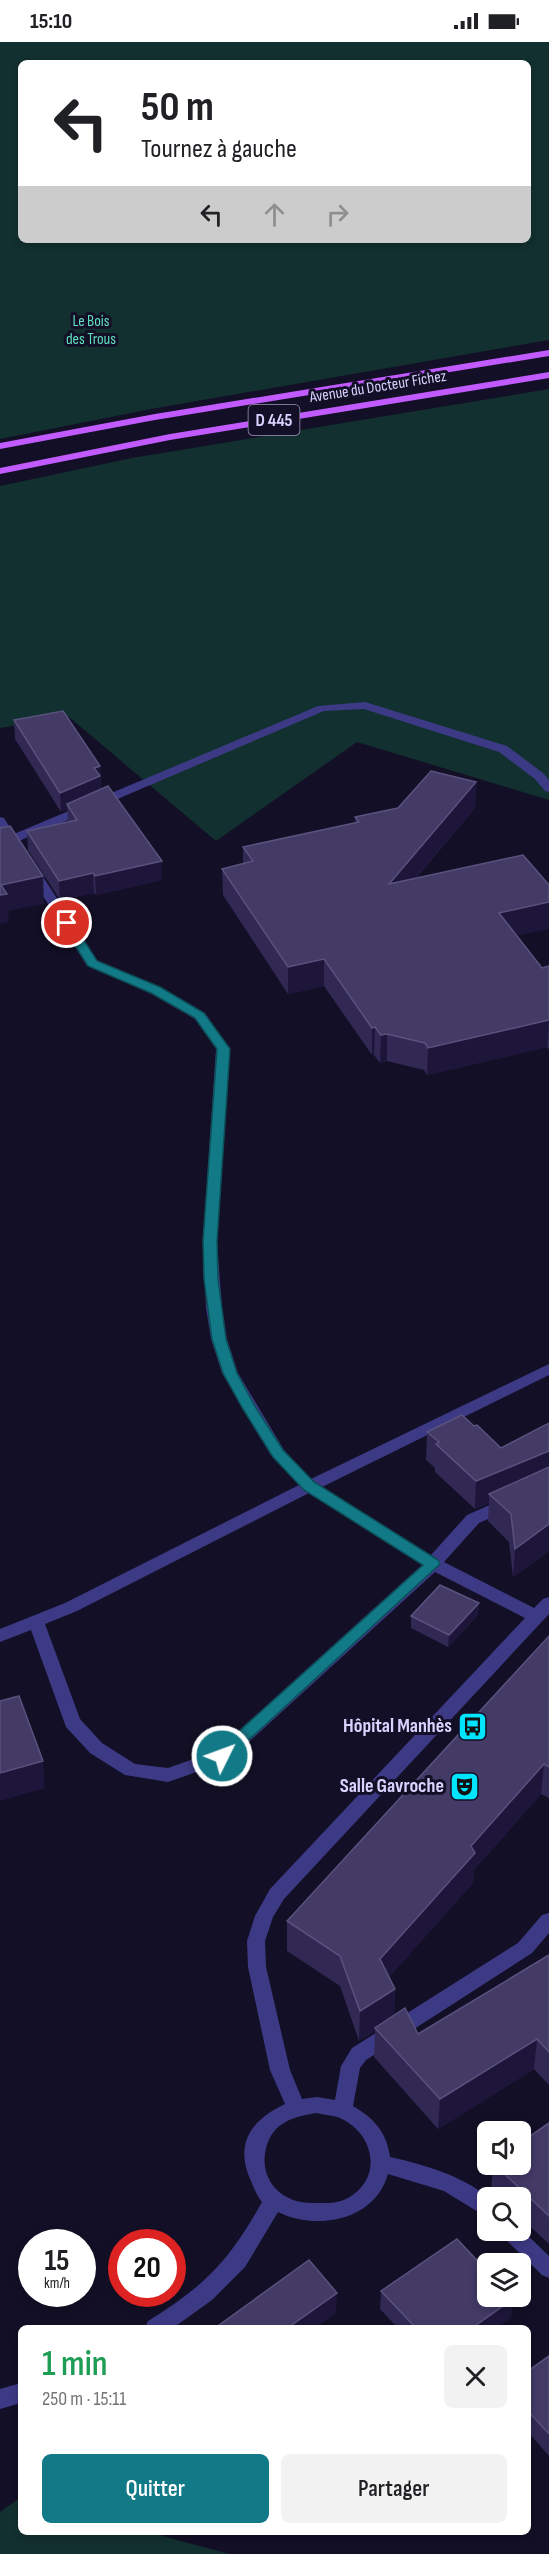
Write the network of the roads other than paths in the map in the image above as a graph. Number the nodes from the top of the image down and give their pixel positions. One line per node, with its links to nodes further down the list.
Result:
1 (549, 354): 3 (main road, D 445)
2 (549, 375): 4 (main road, Avenue du Docteur Fichez / D 445)
3 (0, 446)
4 (0, 471)
5 (549, 788): 7 (street)
6 (0, 821): 7 (street)
7 (12, 839): 9 (street)
8 (549, 1369): 9 (street)
9 (309, 1486): 11 (street); 14 (street)
10 (516, 1499): 11 (street)
11 (433, 1564): 13 (street); 14 (street)
12 (549, 1603): 13 (street)
13 (535, 1616): 17 (street)
14 (36, 1622): 15 (street)
15 (0, 1636)
16 (549, 1920): 18 (street)
17 (296, 2108): 18 (street); 20 (street)
18 (342, 2110): 19 (street)
19 (381, 2164): 20 (street); 21 (street)
20 (274, 2200): 24 (street)
21 (477, 2200)
22 (520, 2241): 23 (street)
23 (549, 2269)
24 (160, 2325)
25 (18, 2394): 26 (street)
26 (0, 2399)

